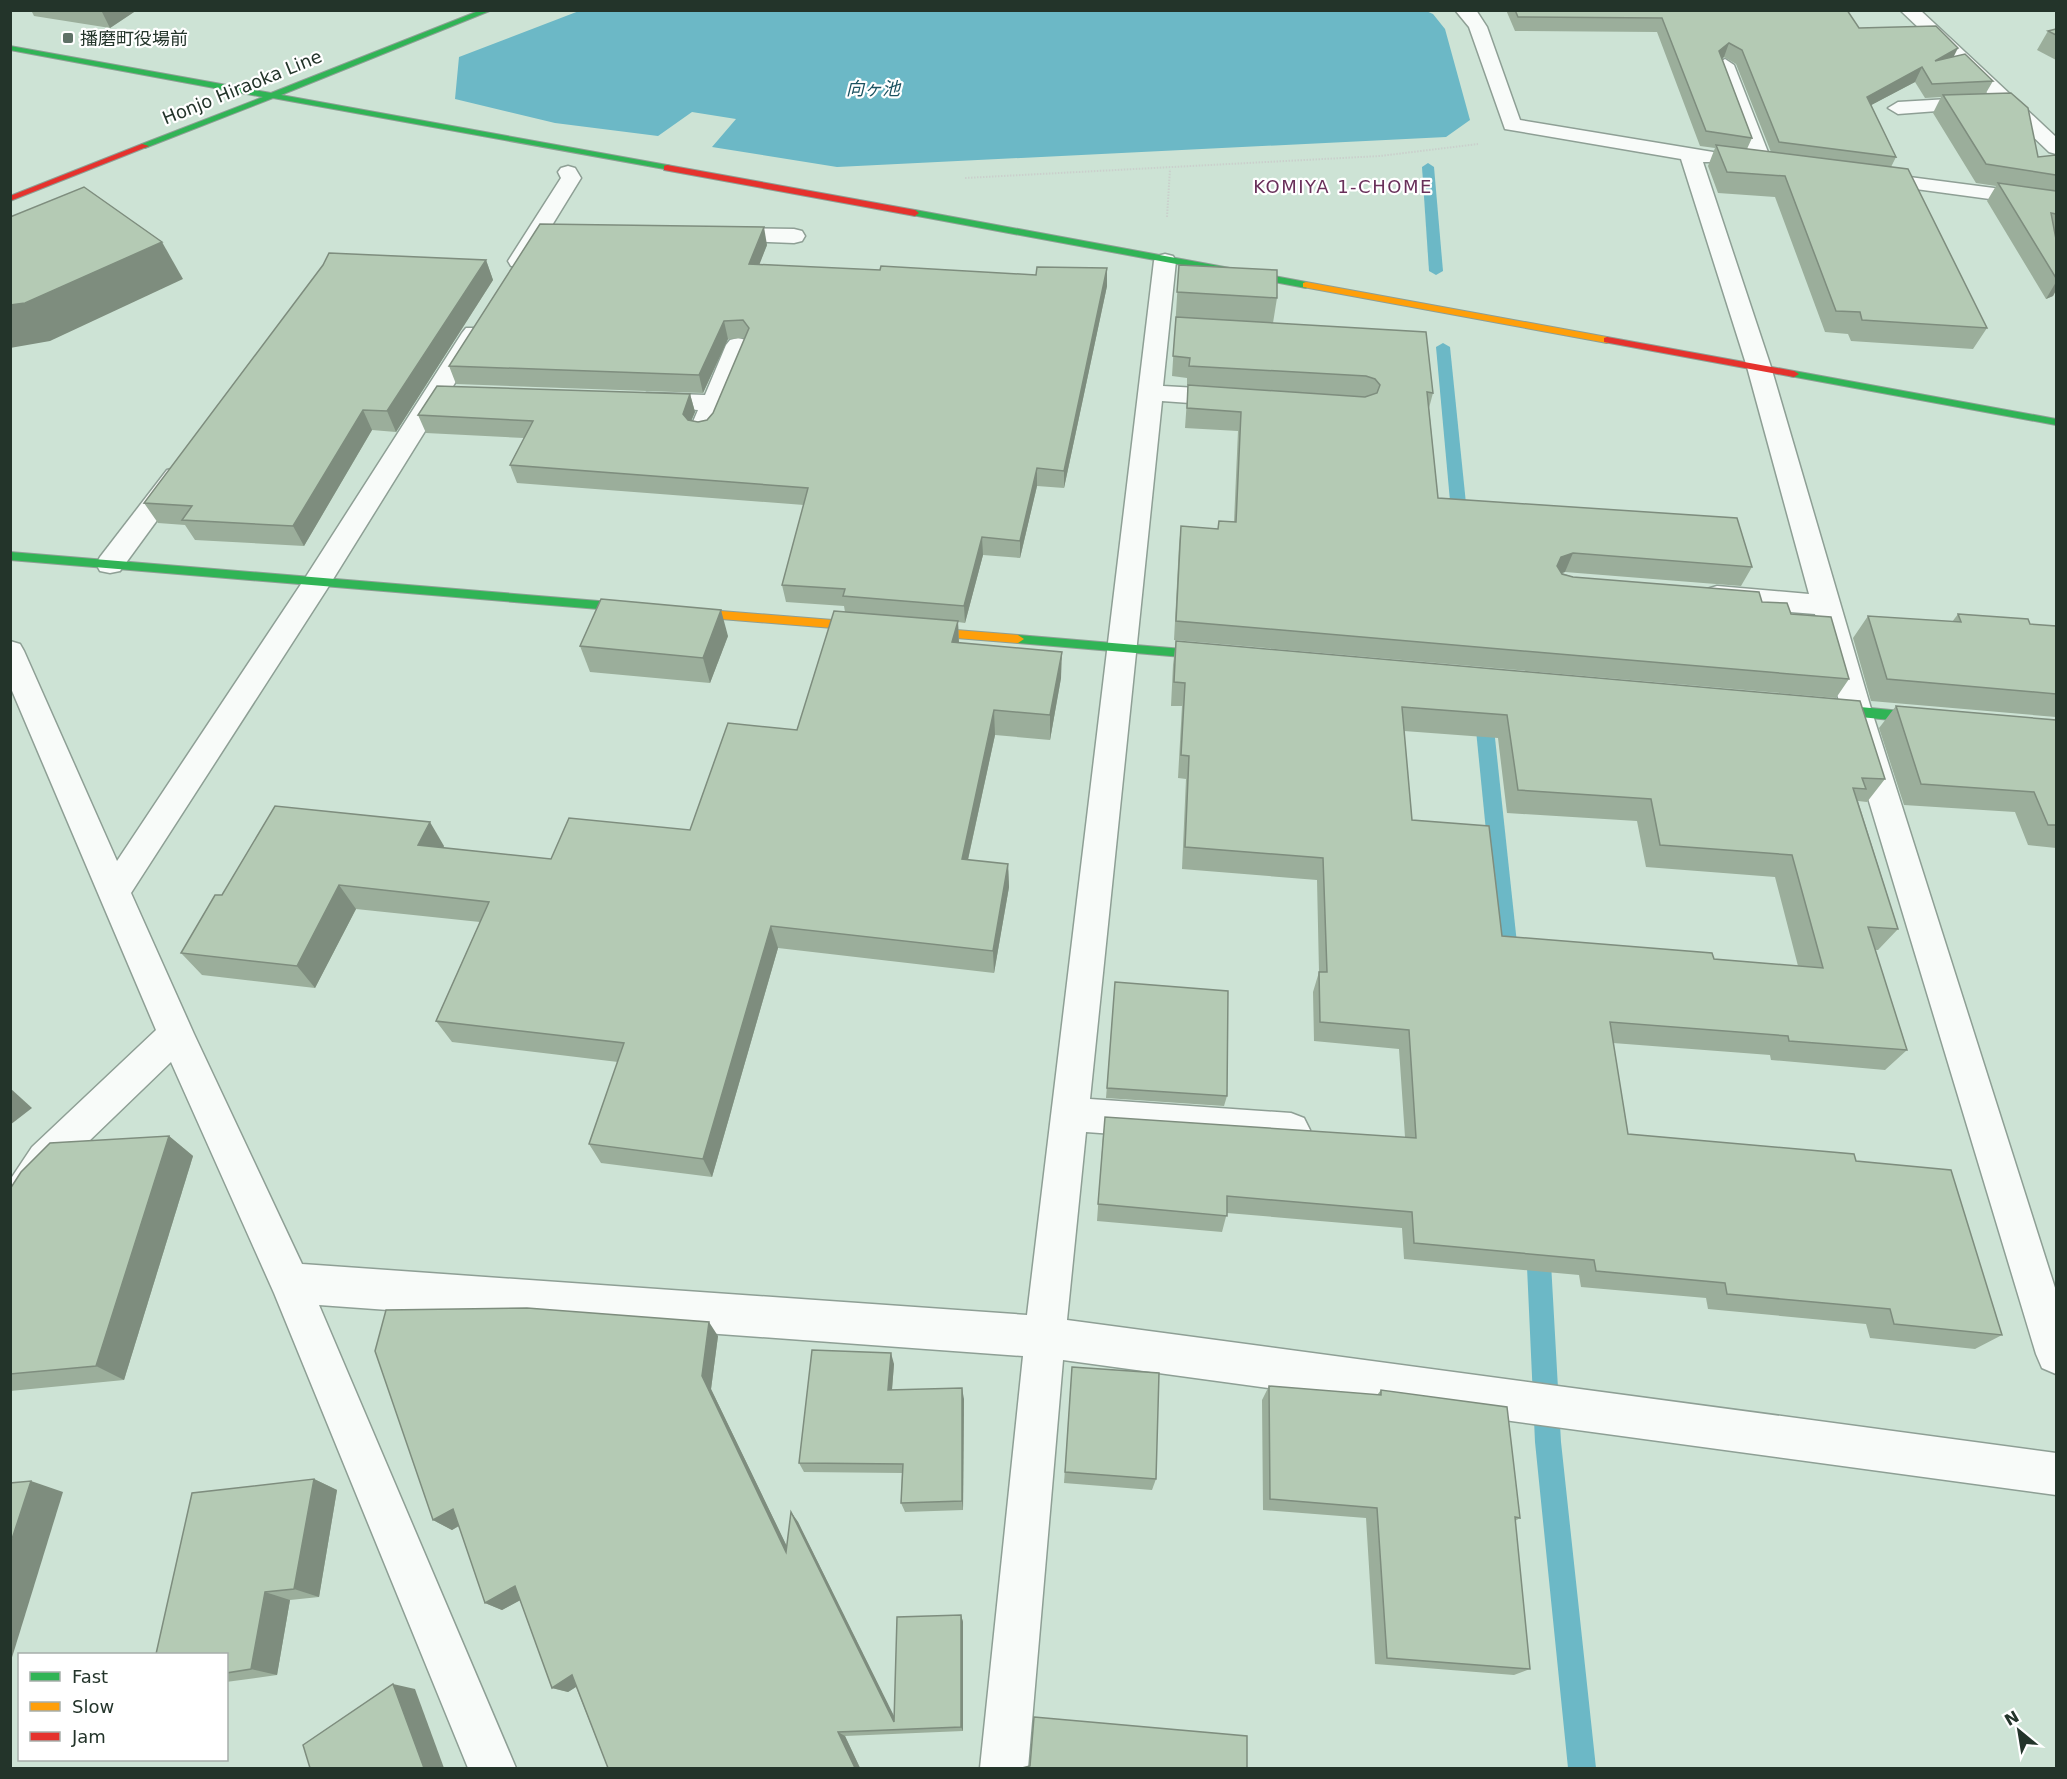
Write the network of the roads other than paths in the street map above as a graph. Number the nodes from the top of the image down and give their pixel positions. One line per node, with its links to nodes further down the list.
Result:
1 (489, 10): 6 (street, Honjo Hiraoka Line)
2 (1464, 10): 10 (street)
3 (1909, 10): 7 (street)
4 (10, 48): 6 (street)
5 (1725, 65): 11 (street)
6 (271, 94): 15 (street, Honjo Hiraoka Line); 19 (street)
7 (2007, 102): 8 (street); 9 (street)
8 (1898, 108)
9 (2056, 148)
10 (1690, 155): 11 (street); 23 (street)
11 (1746, 162): 12 (street)
12 (1786, 168)
13 (568, 172): 20 (street)
14 (1857, 177): 16 (street)
15 (10, 199)
16 (2056, 202)
17 (701, 234): 18 (street)
18 (794, 236)
19 (1165, 244): 23 (street); 24 (street)
20 (506, 282)
21 (487, 312): 33 (street)
22 (738, 345): 27 (street)
23 (1759, 368): 28 (street); 35 (street)
24 (1150, 393): 25 (street); 36 (street)
25 (1256, 399)
26 (620, 400): 27 (street)
27 (712, 403): 29 (street)
28 (2056, 422)
29 (702, 430)
30 (187, 462): 32 (street)
31 (10, 556): 32 (street)
32 (110, 564): 33 (street)
33 (317, 582): 36 (street); 43 (street)
34 (1690, 594): 35 (street)
35 (1826, 604): 41 (street)
36 (1122, 648): 38 (street); 45 (street)
37 (10, 651): 39 (street)
38 (1229, 657)
39 (20, 704): 43 (street)
40 (1809, 708): 41 (street)
41 (1857, 712): 42 (street); 50 (street)
42 (1951, 720)
43 (115, 891): 44 (street)
44 (176, 1034): 47 (street); 48 (street)
45 (1071, 1114): 46 (street); 49 (street)
46 (1302, 1131)
47 (10, 1215)
48 (290, 1283): 49 (street); 52 (street)
49 (1045, 1337): 51 (street); 53 (street)
50 (2056, 1354)
51 (2056, 1474)
52 (492, 1768)
53 (1004, 1768)

